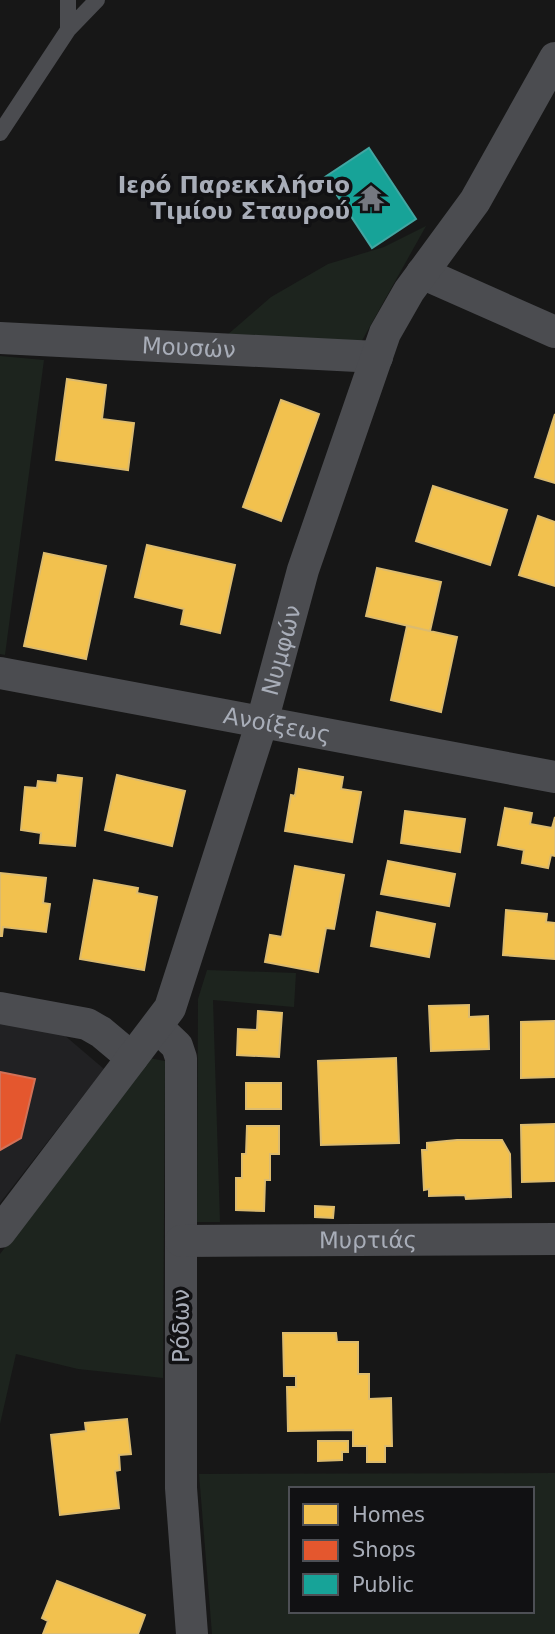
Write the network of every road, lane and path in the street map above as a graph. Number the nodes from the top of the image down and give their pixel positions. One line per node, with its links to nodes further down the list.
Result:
1 (68, 0): 3 (lane)
2 (97, 0): 3 (lane)
3 (68, 30): 5 (lane)
4 (555, 58): 6 (street, Νυμφών)
5 (0, 134)
6 (422, 273): 7 (street); 9 (street, Νυμφών)
7 (555, 332)
8 (0, 338): 9 (street, Μουσών)
9 (377, 357): 11 (street, Νυμφών)
10 (0, 673): 11 (street, Ανοίξεως)
11 (262, 722): 12 (street, Ανοίξεως); 14 (street, Νυμφών)
12 (555, 777)
13 (0, 1007): 15 (street)
14 (157, 1027): 15 (street, Νυμφών); 18 (street, Ρόδων)
15 (132, 1058): 16 (street, Νυμφών)
16 (0, 1232)
17 (555, 1239): 18 (street, Μυρτιάς)
18 (181, 1241): 19 (street, Ρόδων)
19 (192, 1634)

